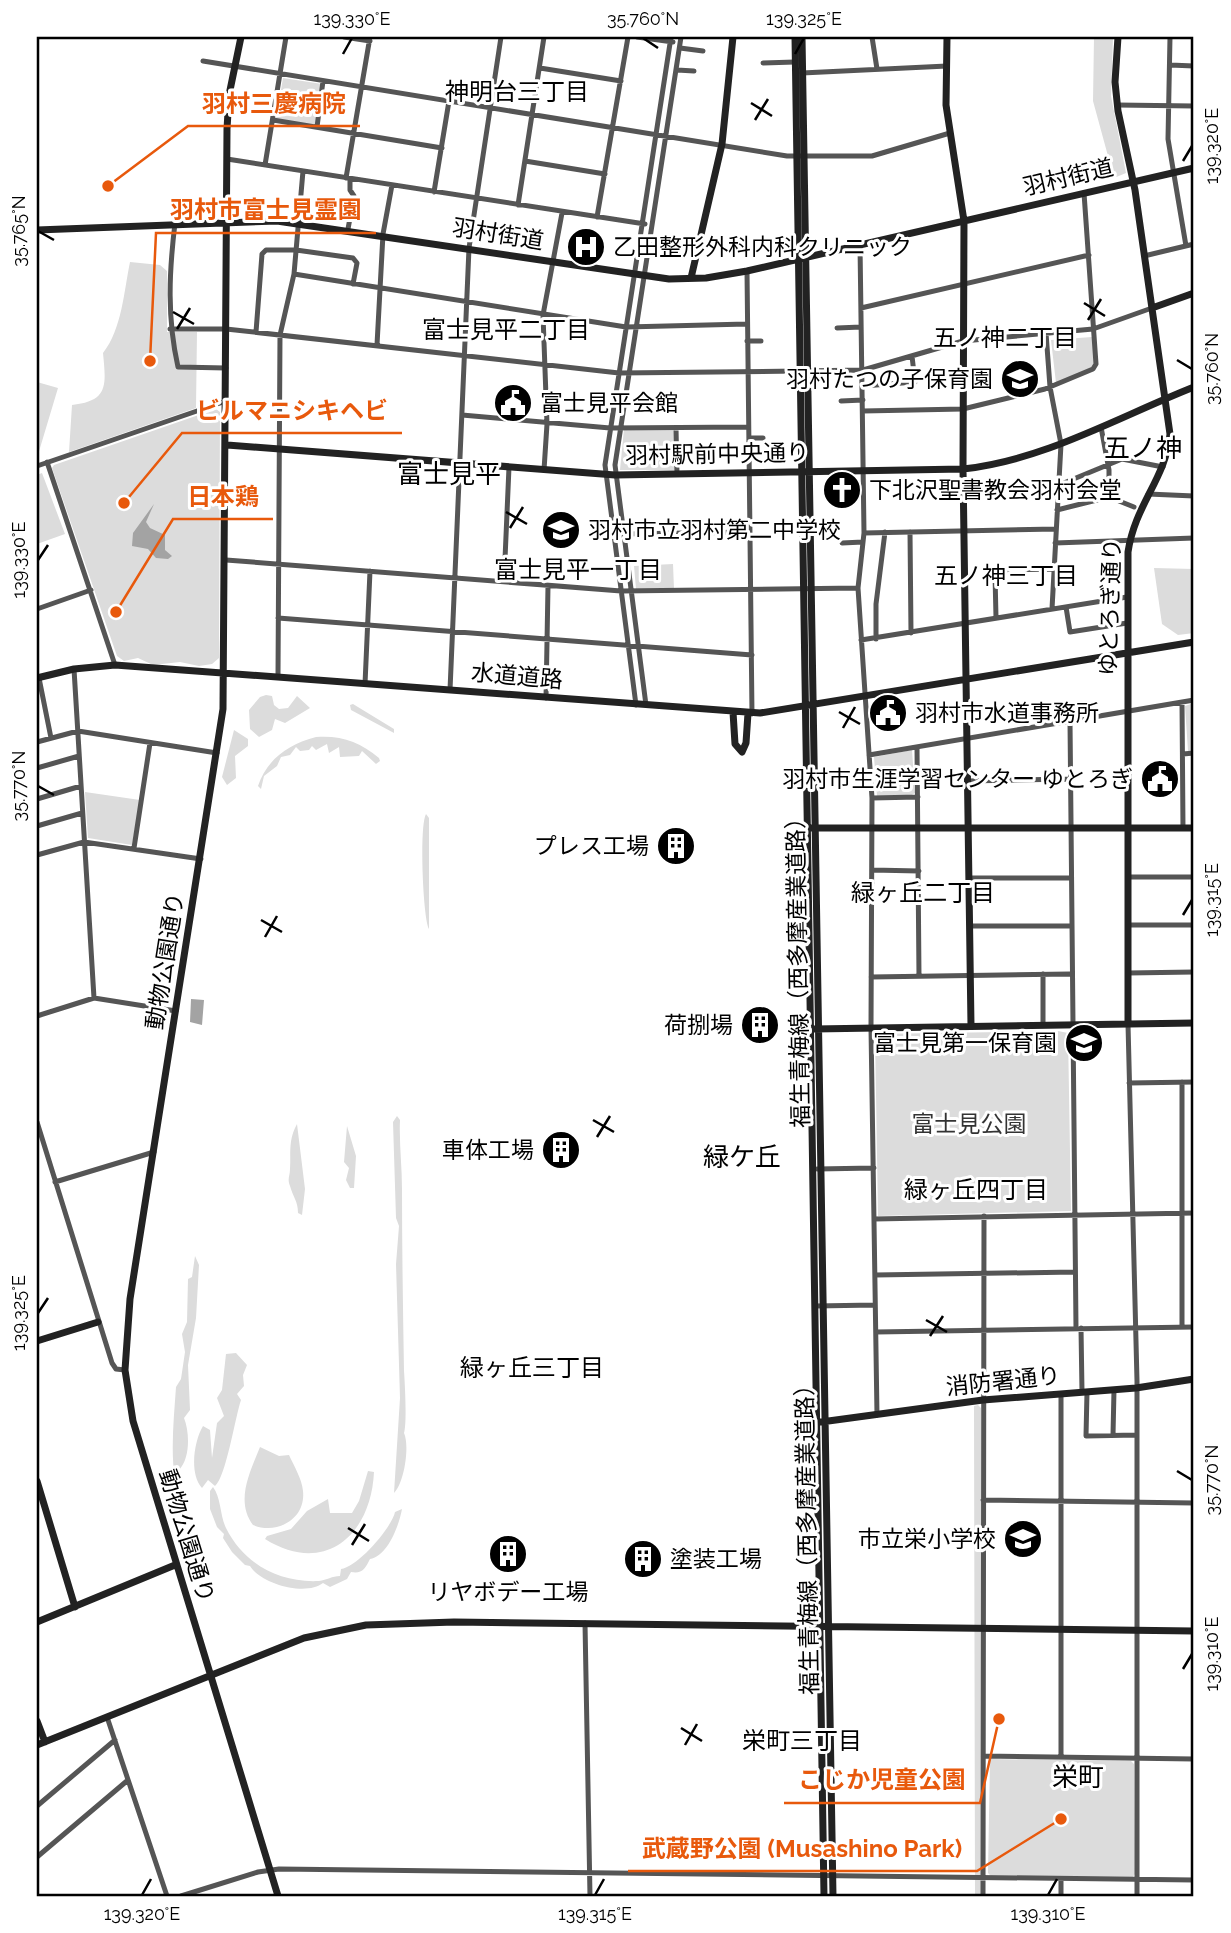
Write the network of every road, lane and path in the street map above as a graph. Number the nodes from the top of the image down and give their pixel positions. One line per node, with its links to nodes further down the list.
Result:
1 (240, 37): 25 (street, 動物公園通り)
2 (286, 37): 31 (street)
3 (344, 37): 15 (street)
4 (501, 37): 39 (street)
5 (544, 37): 26 (street)
6 (628, 37): 33 (street)
7 (637, 37): 16 (street)
8 (733, 37): 48 (street)
9 (794, 37): 20 (street, 福生青梅線（西多摩産業道路）)
10 (802, 37): 30 (street, 福生青梅線（西多摩産業道路）)
11 (872, 37): 27 (street)
12 (947, 37): 23 (street)
13 (1118, 37): 36 (street, ゆとろぎ通り)
14 (1170, 37): 22 (street)
15 (370, 39): 34 (street)
16 (670, 39): 17 (street); 46 (street)
17 (680, 43): 18 (street); 28 (street)
18 (703, 51)
19 (203, 61): 25 (street)
20 (795, 62): 21 (street); 30 (street, 福生青梅線（西多摩産業道路）)
21 (763, 63)
22 (1170, 65): 24 (street); 37 (street)
23 (947, 66): 27 (street); 45 (street)
24 (1194, 66)
25 (233, 67): 31 (street); 51 (street, 動物公園通り)
26 (540, 68): 33 (street); 40 (street)
27 (877, 69): 30 (street)
28 (677, 70): 29 (street); 47 (street)
29 (694, 71)
30 (799, 74): 50 (street, 福生青梅線（西多摩産業道路）)
31 (280, 75): 32 (street); 41 (street)
32 (323, 81): 34 (street); 42 (street)
33 (621, 81): 43 (street)
34 (362, 87): 35 (street); 44 (street)
35 (450, 101): 39 (street); 49 (street)
36 (1117, 105): 37 (street); 59 (street, ゆとろぎ通り)
37 (1169, 106): 38 (street); 56 (street)
38 (1194, 106)
39 (490, 107): 40 (street); 63 (street)
40 (532, 114): 43 (street); 52 (street)
41 (272, 120): 42 (street); 53 (street)
42 (317, 127): 44 (street)
43 (613, 127): 46 (street); 57 (street)
44 (354, 133): 49 (street); 58 (street)
45 (950, 133): 50 (street); 68 (street)
46 (656, 134): 47 (street); 71 (street)
47 (666, 135): 48 (street); 72 (street)
48 (722, 144): 50 (street); 90 (street)
49 (442, 148): 61 (street)
50 (800, 156): 83 (street, 福生青梅線（西多摩産業道路）); 84 (street, 福生青梅線（西多摩産業道路）)
51 (227, 159): 53 (street); 67 (street, 動物公園通り)
52 (525, 161): 57 (street); 64 (street)
53 (265, 165): 55 (street)
54 (1194, 168): 56 (street, 羽村街道)
55 (303, 171): 58 (street); 69 (street)
56 (1175, 172): 59 (street, 羽村街道); 78 (street)
57 (605, 174): 66 (street)
58 (348, 178): 60 (street); 73 (street)
59 (1133, 182): 62 (street, 羽村街道); 82 (street, ゆとろぎ通り)
60 (392, 185): 61 (street); 75 (street)
61 (434, 192): 63 (street)
62 (1084, 193): 68 (street, 羽村街道); 81 (street)
63 (477, 199): 64 (street); 79 (street)
64 (517, 205): 65 (street)
65 (562, 213): 66 (street); 85 (street)
66 (597, 217): 71 (street)
67 (227, 221): 69 (street, 羽村街道); 70 (street, 羽村街道); 105 (street, 動物公園通り)
68 (964, 221): 77 (street, 羽村街道); 92 (street)
69 (299, 222): 73 (street, 羽村街道); 80 (street)
70 (174, 223): 74 (street, 羽村街道); 104 (street)
71 (642, 223): 72 (street); 88 (street)
72 (652, 225): 89 (street)
73 (348, 229): 75 (street, 羽村街道)
74 (37, 230)
75 (383, 234): 79 (street, 羽村街道); 93 (street)
76 (1194, 244): 78 (street)
77 (860, 245): 83 (street, 羽村街道); 96 (street)
78 (1186, 246): 82 (street)
79 (469, 248): 85 (street, 羽村街道); 95 (street)
80 (296, 250): 87 (street); 91 (street); 107 (street)
81 (1088, 255): 92 (street); 106 (street)
82 (1144, 256): 97 (street, ゆとろぎ通り)
83 (807, 257): 84 (street, 羽村街道); 119 (street, 福生青梅線（西多摩産業道路）)
84 (796, 259): 86 (street, 羽村街道); 119 (street, 福生青梅線（西多摩産業道路）)
85 (554, 263): 88 (street, 羽村街道); 98 (street)
86 (747, 271): 90 (street, 羽村街道); 99 (street)
87 (294, 274): 91 (street); 109 (street)
88 (635, 275): 89 (street, 羽村街道); 100 (street)
89 (645, 276): 90 (street, 羽村街道); 101 (street)
90 (691, 278)
91 (353, 284): 93 (street)
92 (964, 285): 96 (street); 112 (street)
93 (380, 288): 95 (street); 113 (street)
94 (1194, 293): 97 (street)
95 (466, 302): 98 (street); 114 (street)
96 (861, 308): 102 (street)
97 (1152, 308): 106 (street); 126 (street, ゆとろぎ通り)
98 (543, 315): 100 (street); 116 (street)
99 (747, 324): 101 (street); 110 (street)
100 (626, 327): 101 (street); 121 (street)
101 (637, 327): 122 (street)
102 (862, 327): 103 (street); 118 (street)
103 (837, 328)
104 (170, 329): 105 (street); 117 (street)
105 (226, 329): 107 (street); 117 (street, 動物公園通り)
106 (1094, 329): 108 (street); 124 (street)
107 (256, 332): 109 (street)
108 (1046, 333): 112 (street); 124 (street)
109 (279, 335): 113 (street); 143 (street)
110 (747, 341): 111 (street); 120 (street)
111 (761, 341)
112 (963, 341): 115 (street); 130 (street)
113 (377, 345): 114 (street)
114 (464, 356): 116 (street); 132 (street)
115 (912, 356): 118 (street); 123 (street)
116 (546, 365): 121 (street); 133 (street)
117 (226, 368): 128 (street, 動物公園通り)
118 (863, 370): 119 (street); 123 (street)
119 (804, 371): 120 (street); 153 (street, 福生青梅線（西多摩産業道路）); 154 (street, 福生青梅線（西多摩産業道路）)
120 (747, 372): 122 (street); 134 (street)
121 (620, 373): 122 (street); 136 (street)
122 (630, 373): 137 (street)
123 (863, 386): 127 (street)
124 (1050, 387): 130 (street); 141 (street)
125 (1194, 387): 126 (street, 羽村駅前中央通り)
126 (1165, 399): 135 (street, 羽村駅前中央通り); 149 (street, ゆとろぎ通り)
127 (863, 400): 129 (street); 131 (street)
128 (227, 401): 142 (street, 動物公園通り); 144 (street)
129 (841, 401)
130 (963, 409): 131 (street); 150 (street)
131 (863, 411): 152 (street)
132 (462, 415): 133 (street); 145 (street)
133 (547, 424): 136 (street); 151 (street)
134 (748, 427): 138 (street); 139 (street)
135 (1101, 427): 141 (street, 羽村駅前中央通り); 146 (street)
136 (610, 428): 137 (street); 156 (street)
137 (621, 428): 138 (street); 158 (street)
138 (676, 428): 157 (street)
139 (748, 438): 140 (street); 155 (street)
140 (763, 438)
141 (1061, 443): 150 (street, 羽村駅前中央通り); 159 (street)
142 (226, 445): 143 (street, 羽村駅前中央通り); 177 (street, 動物公園通り)
143 (279, 450): 145 (street, 羽村駅前中央通り); 178 (street)
144 (47, 462): 147 (street); 187 (street)
145 (459, 463): 148 (street, 羽村駅前中央通り); 181 (street)
146 (1108, 465): 149 (street); 159 (street); 161 (street)
147 (37, 466)
148 (509, 467): 151 (street, 羽村駅前中央通り); 182 (street)
149 (1163, 467): 160 (street, ゆとろぎ通り)
150 (963, 469): 152 (street, 羽村駅前中央通り); 166 (street)
151 (544, 470): 156 (street, 羽村駅前中央通り)
152 (864, 471): 154 (street, 羽村駅前中央通り); 170 (street)
153 (800, 472): 154 (street, 羽村駅前中央通り); 155 (street, 羽村駅前中央通り); 186 (street, 福生青梅線（西多摩産業道路）)
154 (810, 472): 186 (street, 福生青梅線（西多摩産業道路）)
155 (749, 473): 157 (street, 羽村駅前中央通り); 167 (street)
156 (606, 474): 158 (street, 羽村駅前中央通り); 188 (street)
157 (677, 474): 158 (street, 羽村駅前中央通り)
158 (615, 475): 171 (street)
159 (1059, 485): 164 (street)
160 (1147, 494): 162 (street); 173 (street, ゆとろぎ通り)
161 (1110, 496): 163 (street); 164 (street)
162 (1194, 496)
163 (1134, 507)
164 (1057, 510): 165 (street)
165 (1056, 529): 166 (street); 176 (street)
166 (964, 531): 169 (street); 196 (street)
167 (750, 532): 171 (street); 185 (street)
168 (885, 532): 169 (street); 170 (street); 201 (street)
169 (911, 532): 200 (street)
170 (864, 533): 174 (street)
171 (624, 534): 189 (street)
172 (1194, 538): 173 (street)
173 (1129, 540): 176 (street); 190 (street, ゆとろぎ通り)
174 (863, 542): 175 (street); 184 (street)
175 (842, 543)
176 (1055, 543): 179 (street)
177 (226, 560): 178 (street); 211 (street, 動物公園通り)
178 (278, 564): 180 (street); 194 (street)
179 (1054, 569): 193 (street); 195 (street)
180 (370, 571): 181 (street); 198 (street)
181 (455, 577): 182 (street); 199 (street)
182 (504, 582): 183 (street)
183 (548, 586): 188 (street); 203 (street)
184 (858, 588): 186 (street); 202 (street)
185 (750, 589): 186 (street); 189 (street); 208 (street)
186 (807, 589): 224 (street, 福生青梅線（西多摩産業道路）)
187 (91, 590): 192 (street); 209 (street)
188 (621, 591): 189 (street); 205 (street)
189 (631, 591): 206 (street)
190 (1127, 597): 191 (street); 197 (street, ゆとろぎ通り)
191 (1066, 607): 193 (street); 197 (street)
192 (37, 609)
193 (1052, 609): 195 (street)
194 (278, 618): 198 (street); 212 (street)
195 (996, 618): 196 (street)
196 (965, 623): 200 (street); 214 (street)
197 (1127, 623): 207 (street, ゆとろぎ通り)
198 (368, 626): 199 (street); 215 (street)
199 (453, 631): 203 (street); 216 (street)
200 (912, 633): 201 (street)
201 (876, 639): 202 (street)
202 (861, 640): 218 (street)
203 (547, 641): 205 (street); 217 (street)
204 (1194, 642): 207 (street, 水道道路)
205 (629, 646): 206 (street); 221 (street)
206 (639, 647): 208 (street); 222 (street)
207 (1127, 653): 214 (street, 水道道路); 226 (street, ゆとろぎ通り)
208 (751, 656): 228 (street)
209 (115, 665): 210 (street, 水道道路); 211 (street, 水道道路)
210 (74, 669): 213 (street, 水道道路); 230 (street)
211 (226, 673): 212 (street, 水道道路); 236 (street, 動物公園通り)
212 (278, 676): 215 (street, 水道道路)
213 (38, 678): 223 (street)
214 (966, 681): 218 (street, 水道道路); 232 (street)
215 (365, 684): 216 (street, 水道道路)
216 (450, 690): 217 (street, 水道道路)
217 (546, 698): 221 (street, 水道道路)
218 (865, 698): 224 (street, 水道道路); 239 (street)
219 (1194, 700): 220 (street)
220 (1182, 702): 226 (street); 237 (street)
221 (636, 705): 222 (street, 水道道路)
222 (646, 706): 227 (street, 水道道路)
223 (45, 707): 225 (street); 231 (street)
224 (809, 708): 228 (street, 水道道路); 253 (street, 福生青梅線（西多摩産業道路）)
225 (37, 710)
226 (1127, 711): 229 (street); 254 (street, ゆとろぎ通り)
227 (733, 712): 228 (street, 水道道路); 228 (street)
228 (750, 713)
229 (1070, 721): 232 (street); 242 (street)
230 (78, 731): 231 (street); 234 (street); 240 (street)
231 (51, 738): 233 (street)
232 (967, 738): 235 (street); 243 (street)
233 (37, 742)
234 (150, 743): 236 (street); 259 (street)
235 (917, 747): 239 (street); 245 (street)
236 (217, 753): 261 (street, 動物公園通り)
237 (1183, 754): 238 (street); 255 (street)
238 (1194, 754)
239 (869, 755): 246 (street)
240 (79, 756): 241 (street); 244 (street)
241 (37, 768)
242 (1070, 779): 243 (street); 257 (street)
243 (968, 781): 252 (street)
244 (80, 786): 247 (street); 248 (street)
245 (918, 797): 246 (street); 251 (street)
246 (872, 798): 250 (street)
247 (37, 799)
248 (82, 813): 249 (street); 258 (street)
249 (37, 826)
250 (872, 827): 251 (street); 253 (street); 262 (street)
251 (918, 827): 252 (street); 263 (street)
252 (968, 827): 257 (street); 264 (street)
253 (811, 828): 290 (street, 福生青梅線（西多摩産業道路）)
254 (1128, 828): 255 (street); 257 (street); 265 (street, ゆとろぎ通り)
255 (1183, 828): 256 (street)
256 (1194, 828)
257 (1070, 829): 267 (street)
258 (84, 842): 259 (street); 260 (street); 281 (street)
259 (134, 848): 261 (street)
260 (37, 855)
261 (201, 859): 282 (street, 動物公園通り)
262 (872, 870): 263 (street); 268 (street)
263 (919, 871): 279 (street)
264 (969, 877): 267 (street); 272 (street)
265 (1128, 877): 266 (street); 270 (street, ゆとろぎ通り)
266 (1194, 877)
267 (1071, 878): 273 (street)
268 (872, 883): 269 (street); 280 (street)
269 (856, 888)
270 (1128, 925): 271 (street); 275 (street, ゆとろぎ通り)
271 (1194, 925)
272 (970, 926): 273 (street); 278 (street)
273 (1071, 926): 277 (street)
274 (1194, 972): 275 (street)
275 (1128, 973): 285 (street, ゆとろぎ通り)
276 (1042, 974): 277 (street); 278 (street); 288 (street)
277 (1070, 974): 286 (street)
278 (970, 975): 279 (street); 287 (street)
279 (919, 976): 280 (street)
280 (871, 977): 289 (street)
281 (94, 998): 282 (street); 283 (street)
282 (176, 1011): 295 (street, 動物公園通り)
283 (37, 1016)
284 (1194, 1023): 285 (street)
285 (1128, 1024): 286 (street); 292 (street)
286 (1071, 1025): 288 (street); 302 (street)
287 (971, 1026): 288 (street); 289 (street)
288 (1043, 1026)
289 (871, 1028): 290 (street); 296 (street)
290 (814, 1029): 297 (street, 福生青梅線（西多摩産業道路）)
291 (1194, 1082): 293 (street)
292 (1129, 1083): 293 (street); 300 (street)
293 (1182, 1083): 301 (street)
294 (37, 1122): 298 (street)
295 (154, 1152): 298 (street); 318 (street, 動物公園通り)
296 (874, 1168): 297 (street); 304 (street)
297 (816, 1169): 308 (street, 福生青梅線（西多摩産業道路）)
298 (55, 1182): 310 (street)
299 (1194, 1213): 301 (street)
300 (1132, 1214): 301 (street); 302 (street); 314 (street)
301 (1182, 1214): 311 (street)
302 (1074, 1215): 303 (street); 305 (street)
303 (984, 1216): 304 (street); 306 (street)
304 (874, 1219): 307 (street)
305 (1075, 1272): 306 (street); 313 (street)
306 (984, 1273): 307 (street); 315 (street)
307 (875, 1275): 309 (street)
308 (819, 1306): 309 (street); 326 (street, 福生青梅線（西多摩産業道路）)
309 (875, 1306): 316 (street)
310 (99, 1322): 317 (street); 318 (street)
311 (1182, 1327): 312 (street); 314 (street)
312 (1194, 1327)
313 (1078, 1328): 314 (street); 315 (street); 322 (street)
314 (1135, 1328): 320 (street)
315 (984, 1330): 316 (street); 324 (street)
316 (876, 1332): 325 (street)
317 (37, 1341)
318 (125, 1370): 334 (street, 動物公園通り)
319 (1194, 1380): 320 (street, 消防署通り)
320 (1136, 1388): 321 (street, 消防署通り); 327 (street)
321 (1114, 1390): 322 (street, 消防署通り); 328 (street)
322 (1085, 1392): 323 (street, 消防署通り); 328 (street)
323 (1060, 1394): 324 (street, 消防署通り); 331 (street)
324 (983, 1400): 325 (street, 消防署通り); 330 (street)
325 (877, 1415): 326 (street, 消防署通り)
326 (820, 1422): 338 (street, 福生青梅線（西多摩産業道路）)
327 (1136, 1434): 328 (street); 332 (street)
328 (1114, 1436)
329 (37, 1481): 335 (street)
330 (983, 1500): 331 (street); 339 (street)
331 (1061, 1501): 332 (street); 340 (street)
332 (1136, 1503): 333 (street); 341 (street)
333 (1194, 1503)
334 (175, 1565): 335 (street); 343 (street, 動物公園通り)
335 (75, 1606): 336 (street)
336 (37, 1622)
337 (585, 1623): 338 (street); 343 (street); 357 (street)
338 (824, 1626): 339 (street); 358 (street, 福生青梅線（西多摩産業道路）)
339 (984, 1628): 340 (street); 349 (street)
340 (1061, 1629): 341 (street); 350 (street)
341 (1137, 1630): 342 (street); 351 (street)
342 (1194, 1631)
343 (209, 1675): 344 (street); 356 (street, 動物公園通り)
344 (107, 1717): 346 (street); 347 (street)
345 (37, 1721): 347 (street)
346 (115, 1740): 353 (street); 354 (street)
347 (45, 1742): 348 (street)
348 (37, 1745)
349 (984, 1756): 350 (street); 359 (street)
350 (1061, 1757): 351 (street)
351 (1137, 1758): 352 (street); 361 (street)
352 (1194, 1759)
353 (128, 1780): 355 (street); 363 (street)
354 (37, 1806)
355 (37, 1857)
356 (268, 1870): 357 (street); 364 (street); 365 (street, 動物公園通り)
357 (589, 1873): 358 (street); 366 (street)
358 (828, 1876): 359 (street); 367 (street, 福生青梅線（西多摩産業道路）); 368 (street, 福生青梅線（西多摩産業道路）)
359 (983, 1878): 360 (street); 369 (street)
360 (1061, 1879): 361 (street); 370 (street)
361 (1137, 1880): 362 (street); 371 (street)
362 (1194, 1881)
363 (167, 1896)
364 (181, 1896)
365 (278, 1896)
366 (590, 1896)
367 (824, 1896)
368 (832, 1896)
369 (983, 1896)
370 (1061, 1896)
371 (1137, 1896)

